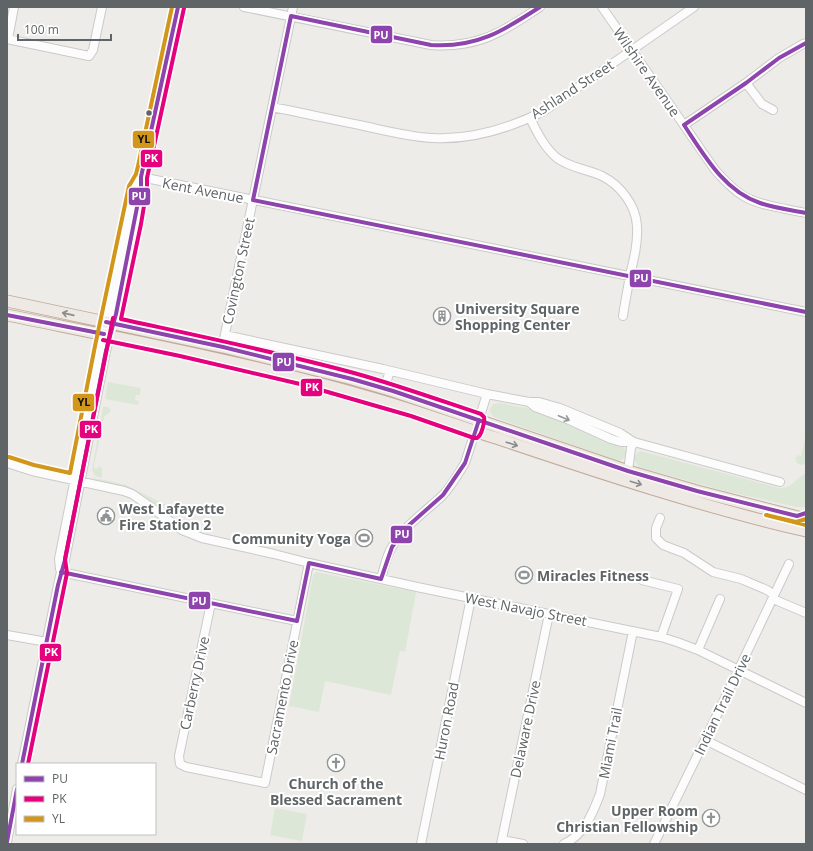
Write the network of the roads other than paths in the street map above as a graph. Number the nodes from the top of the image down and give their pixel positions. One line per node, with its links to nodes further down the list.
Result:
1 (14, 7): 10 (street)
2 (102, 7): 10 (street)
3 (178, 7): 18 (street)
4 (244, 7): 9 (street)
5 (293, 7): 9 (street, Covington Street)
6 (540, 7): 9 (street)
7 (602, 7): 12 (street, Wilshire Avenue)
8 (694, 7): 12 (street, Ashland Street)
9 (291, 16): 14 (street, Covington Street)
10 (7, 39)
11 (806, 43): 13 (street)
12 (632, 50): 16 (street, Ashland Street); 17 (street, Wilshire Avenue)
13 (746, 83): 15 (street); 17 (street)
14 (272, 107): 16 (street, Ashland Street); 19 (street, Covington Street)
15 (773, 110)
16 (530, 118): 21 (street)
17 (684, 125): 20 (street, Wilshire Avenue)
18 (141, 177): 19 (street, Kent Avenue); 26 (street)
19 (253, 200): 21 (street, Kent Avenue); 28 (street, Covington Street)
20 (806, 213)
21 (630, 276): 23 (street, Kent Avenue); 25 (street)
22 (7, 301): 26 (highway, one-way to 22)
23 (806, 312)
24 (7, 315): 27 (highway)
25 (623, 316)
26 (110, 323): 27 (street); 29 (highway)
27 (107, 335): 34 (highway); 38 (street)
28 (225, 335): 29 (street, Covington Street); 30 (street)
29 (223, 347): 31 (highway)
30 (390, 371): 31 (street); 32 (street)
31 (384, 388): 33 (highway)
32 (487, 394): 33 (street); 35 (street)
33 (479, 420): 34 (street); 37 (highway)
34 (475, 432): 42 (highway, one-way to 42); 46 (street)
35 (634, 442): 37 (street); 39 (street)
36 (7, 463): 38 (street)
37 (628, 471): 40 (highway)
38 (78, 481): 43 (street, West Navajo Street); 45 (street)
39 (780, 482)
40 (803, 516)
41 (660, 518): 48 (street)
42 (806, 532)
43 (309, 563): 46 (street, West Navajo Street); 54 (street, Sacramento Drive)
44 (789, 564): 48 (street, Indian Trail Drive)
45 (60, 572): 51 (street); 58 (street)
46 (381, 579): 49 (street, West Navajo Street)
47 (642, 580): 57 (street)
48 (774, 597): 52 (street); 60 (street, Indian Trail Drive)
49 (471, 598): 53 (street, West Navajo Street); 69 (street, Huron Road)
50 (720, 599): 59 (street)
51 (211, 603): 54 (street); 64 (street, Carberry Drive)
52 (806, 613)
53 (549, 614): 55 (street, West Navajo Street); 68 (street, Delaware Drive)
54 (297, 620): 64 (street, Sacramento Drive)
55 (633, 631): 57 (street, West Navajo Street); 71 (street, Miami Trail)
56 (7, 635): 58 (street)
57 (661, 637): 59 (street, West Navajo Street)
58 (47, 642): 63 (street)
59 (698, 650): 60 (street, West Navajo Street)
60 (738, 670): 61 (street, West Navajo Street); 62 (street, Indian Trail Drive)
61 (806, 703)
62 (705, 740): 65 (street); 72 (street, Indian Trail Drive)
63 (22, 763)
64 (266, 783)
65 (806, 790)
66 (16, 794): 67 (street)
67 (7, 842)
68 (502, 842): 70 (street)
69 (421, 844)
70 (524, 844)
71 (564, 844)
72 (654, 844)

